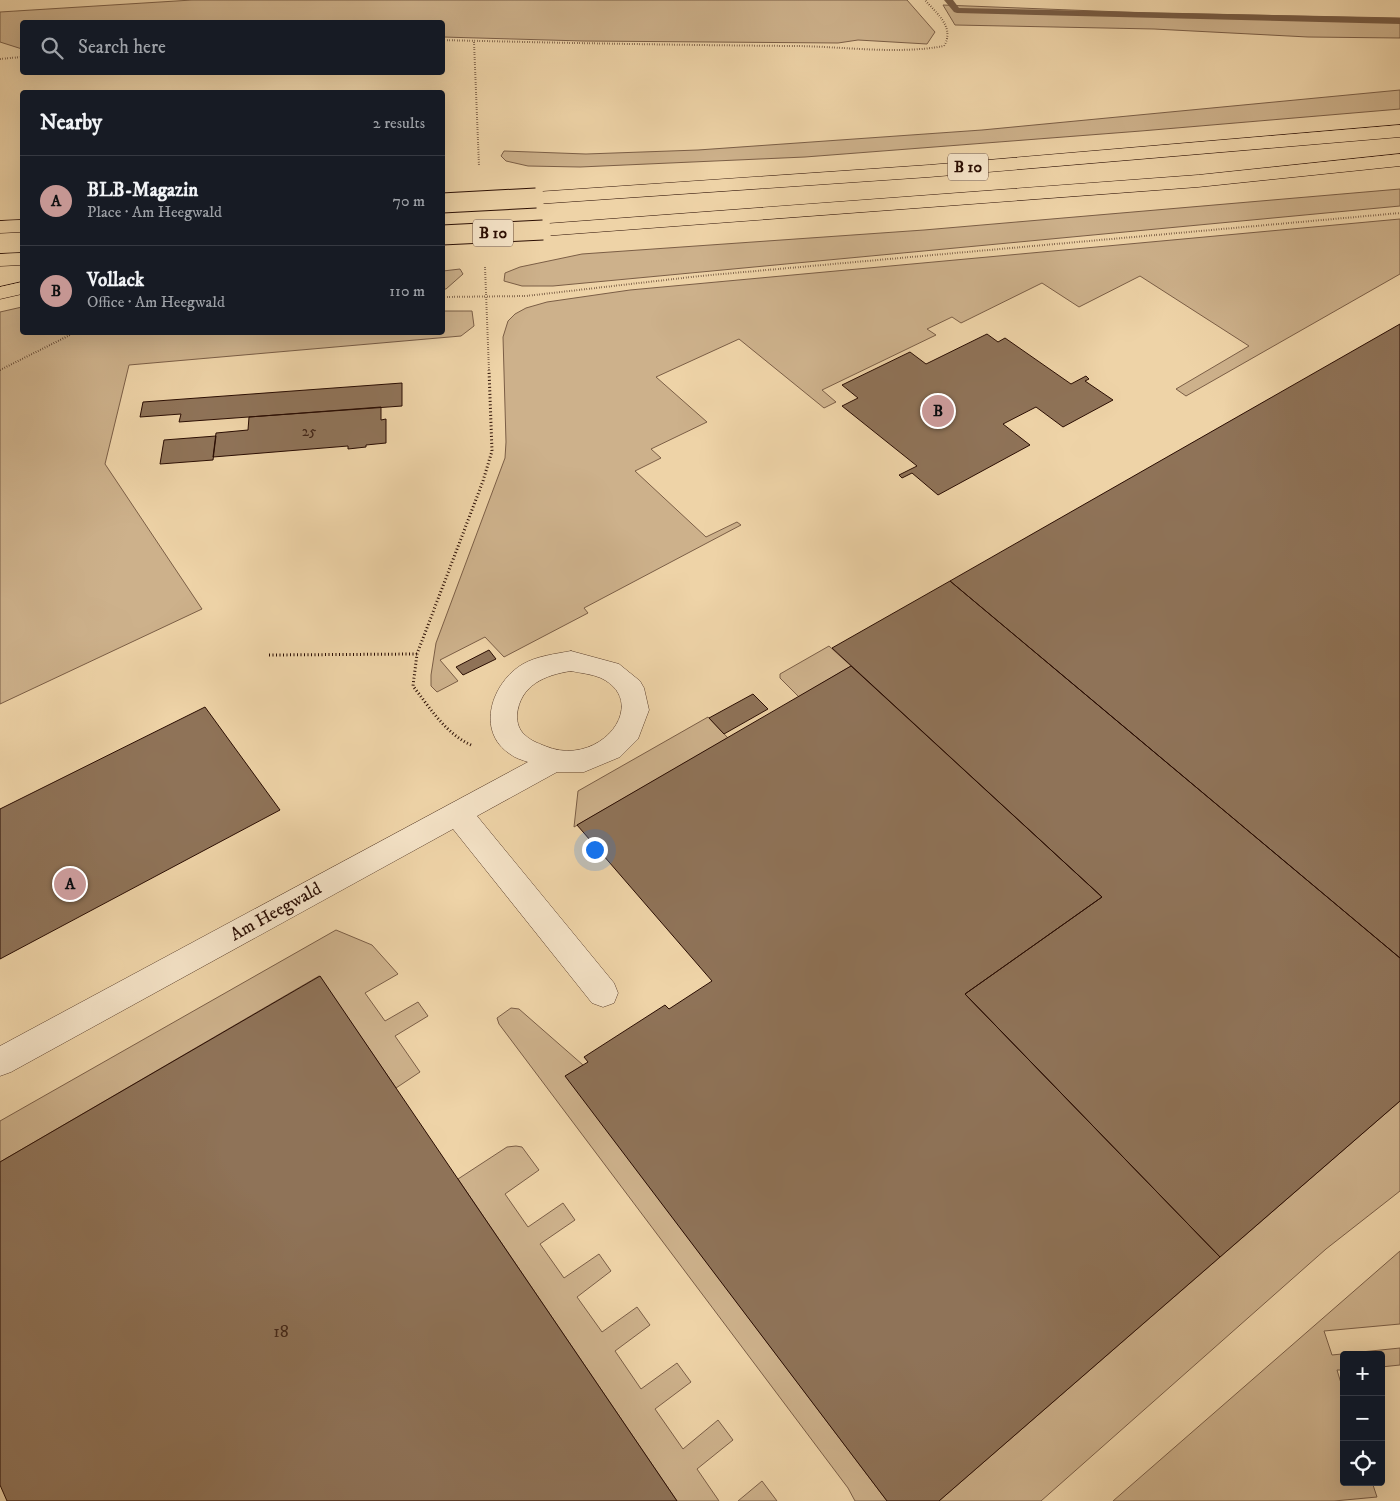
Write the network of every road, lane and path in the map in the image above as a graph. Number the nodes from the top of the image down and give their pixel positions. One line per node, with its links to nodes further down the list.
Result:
1 (925, 0): 3 (path)
2 (445, 40): 3 (path)
3 (474, 42): 7 (path)
4 (20, 57): 5 (path)
5 (0, 58)
6 (1400, 131): 9 (highway, B 10, bridge)
7 (478, 155)
8 (1400, 160): 13 (highway, B 10, bridge)
9 (445, 203)
10 (1400, 214): 19 (path)
11 (20, 226): 12 (highway)
12 (0, 227)
13 (445, 236)
14 (20, 259): 15 (highway)
15 (0, 260)
16 (485, 267): 19 (path)
17 (20, 288): 18 (highway)
18 (0, 293)
19 (487, 296): 20 (path); 23 (path)
20 (445, 297)
21 (70, 335): 22 (path)
22 (0, 370)
23 (417, 654): 24 (path); 25 (path)
24 (269, 655)
25 (517, 745): 26 (street, Am Heegwald); 26 (street, Am Heegwald)
26 (552, 762): 27 (street, Am Heegwald)
27 (457, 814): 28 (street); 29 (street, Am Heegwald)
28 (603, 993)
29 (0, 1062)

